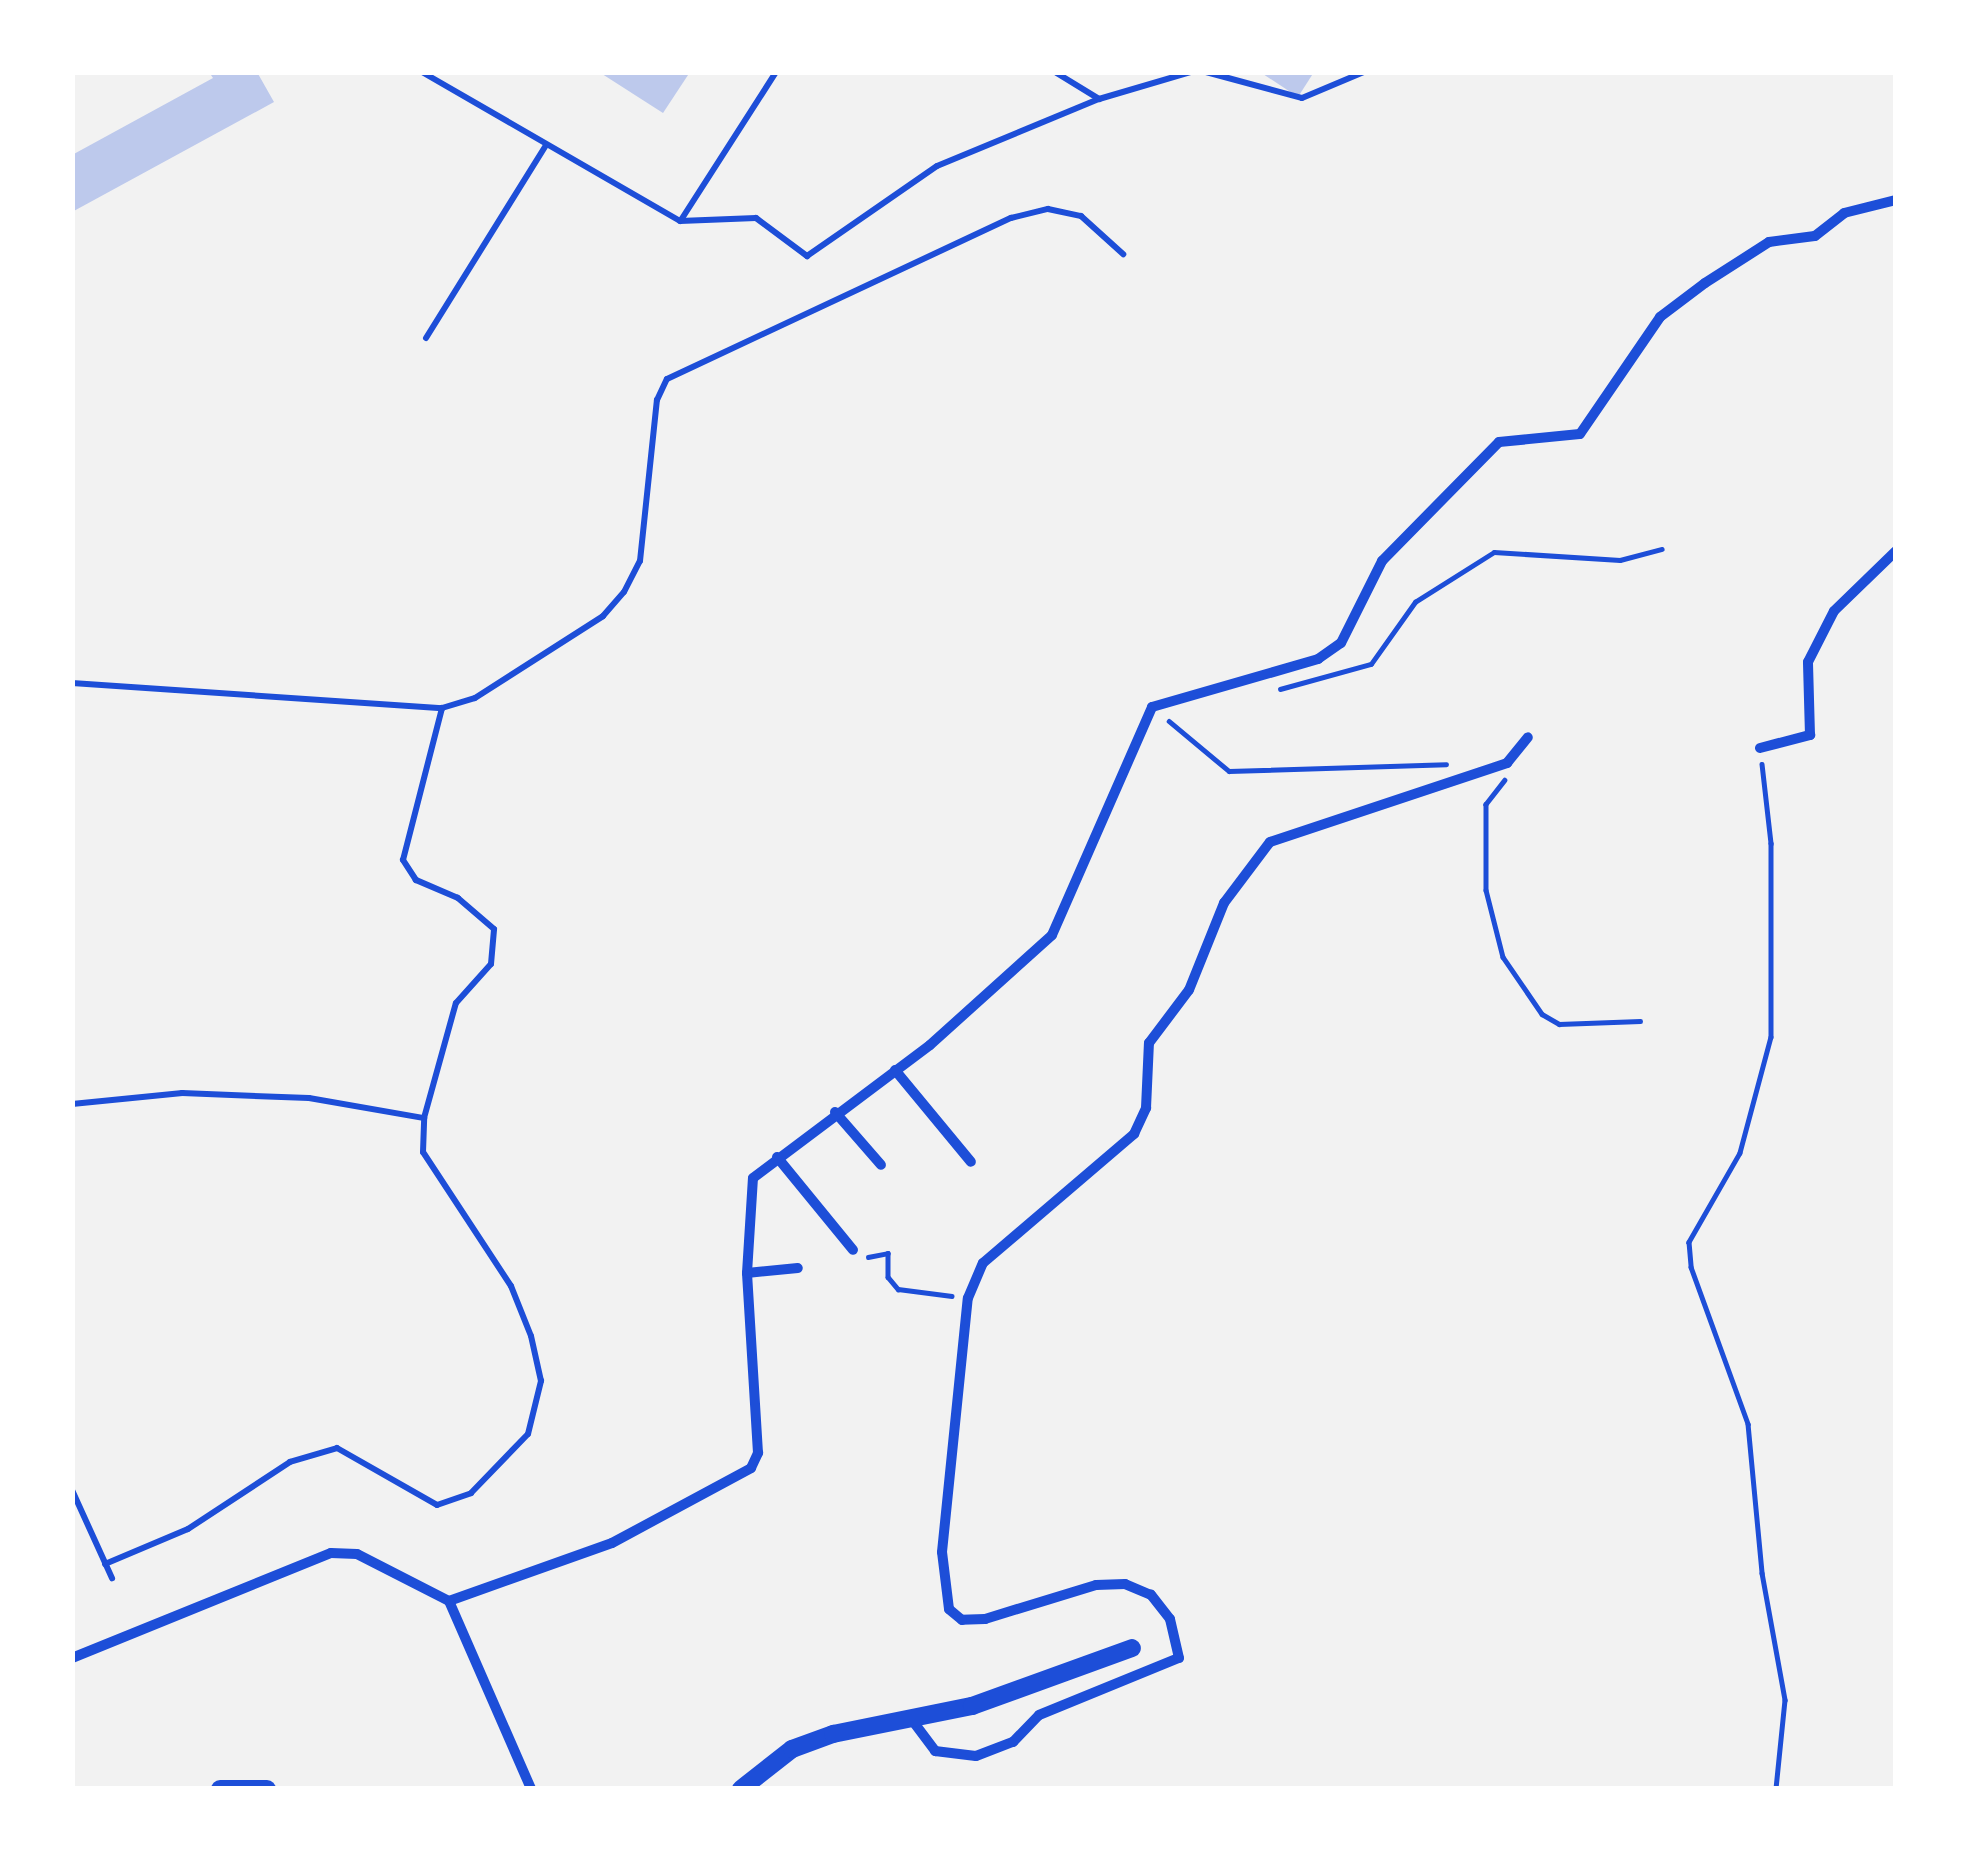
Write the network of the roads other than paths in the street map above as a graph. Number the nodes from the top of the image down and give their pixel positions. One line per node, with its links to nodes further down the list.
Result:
1 (422, 72): 8 (lane)
2 (776, 72): 10 (lane)
3 (1055, 72): 7 (lane)
4 (1191, 72): 7 (lane)
5 (1206, 72): 6 (lane)
6 (1364, 72)
7 (1099, 99): 10 (lane)
8 (546, 145): 10 (lane); 12 (lane)
9 (1896, 200): 18 (street)
10 (680, 221)
11 (1123, 254): 15 (lane)
12 (426, 338)
13 (1896, 550): 17 (street)
14 (72, 683): 15 (lane)
15 (442, 708): 21 (lane)
16 (1528, 737): 34 (street)
17 (1760, 748)
18 (896, 1070): 20 (street); 23 (street)
19 (72, 1104): 21 (lane)
20 (835, 1112): 22 (street); 24 (street)
21 (424, 1118): 29 (lane)
22 (777, 1156): 25 (street); 27 (street)
23 (971, 1162)
24 (881, 1165)
25 (853, 1250)
26 (798, 1268): 27 (street)
27 (747, 1274): 31 (street)
28 (72, 1490): 29 (lane)
29 (105, 1564): 30 (lane)
30 (112, 1578)
31 (449, 1601): 33 (street); 37 (street)
32 (1132, 1648): 34 (highway)
33 (72, 1658)
34 (912, 1720): 38 (highway)
35 (220, 1789): 36 (highway)
36 (267, 1789)
37 (532, 1789)
38 (741, 1789)

